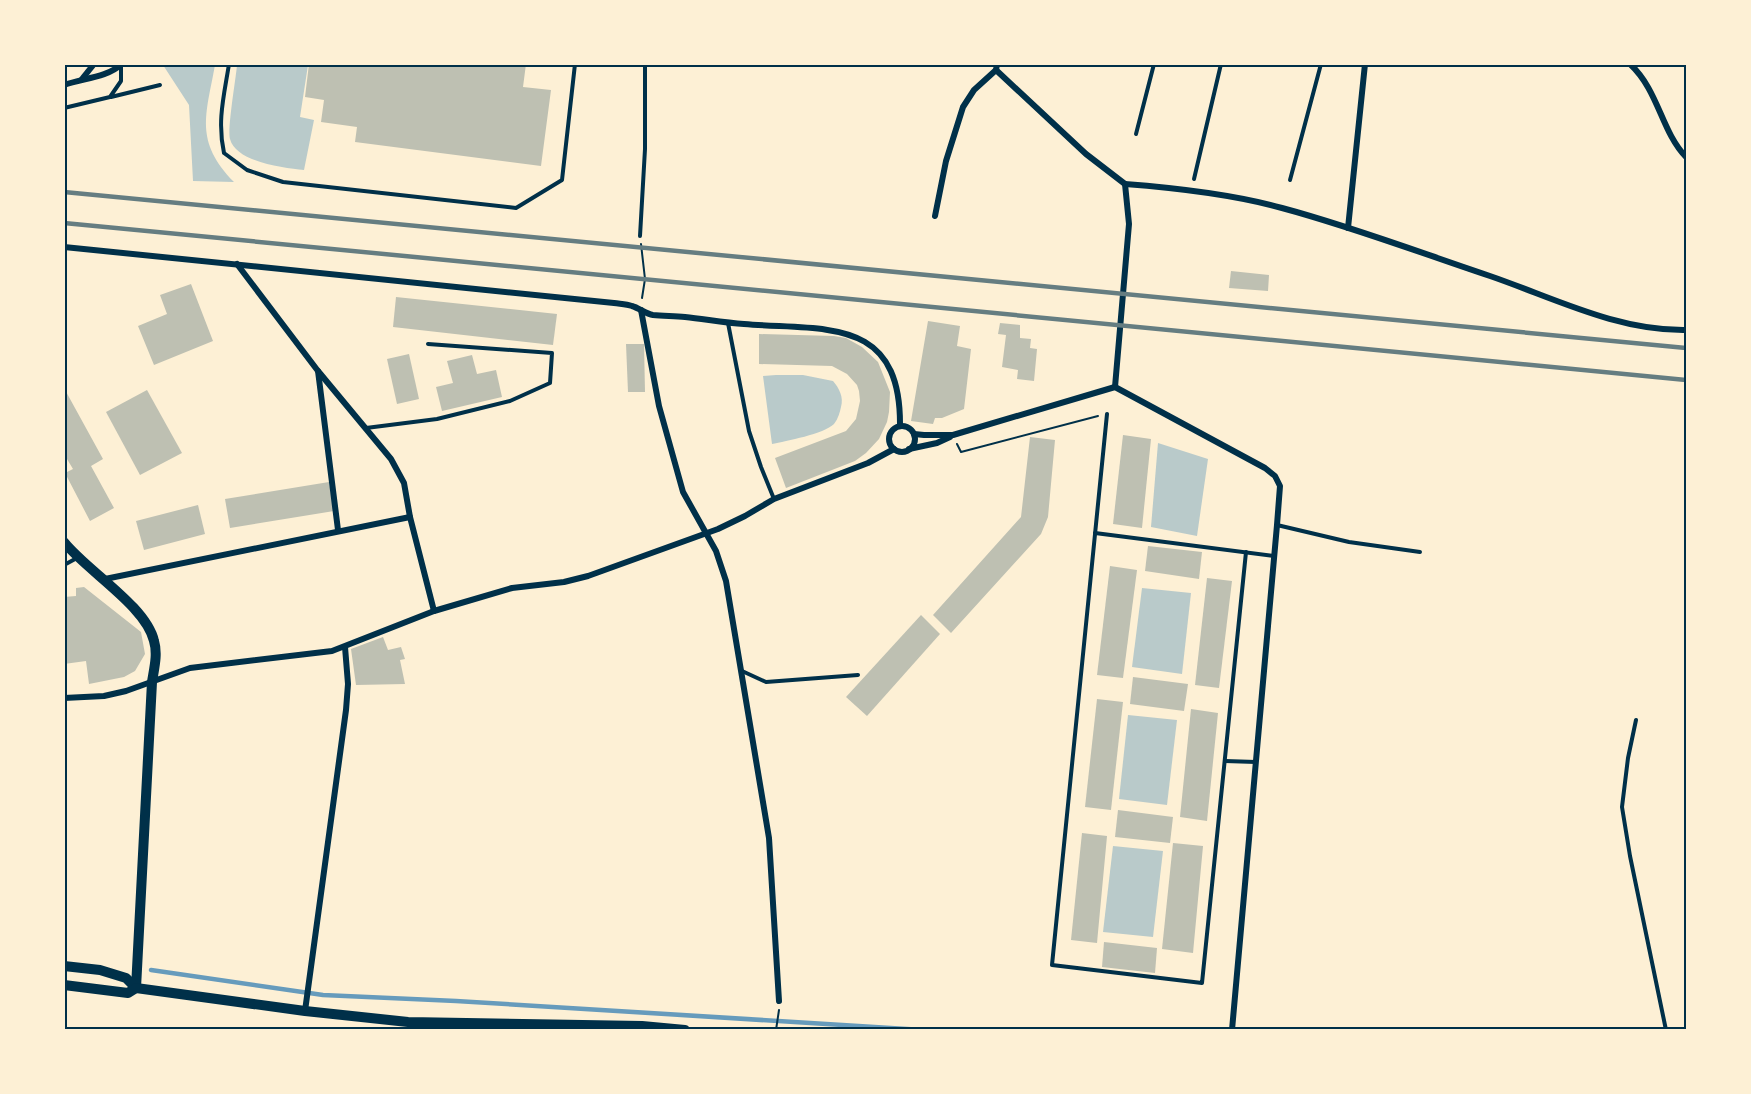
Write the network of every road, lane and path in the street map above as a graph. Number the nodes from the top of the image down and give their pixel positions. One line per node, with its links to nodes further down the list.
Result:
1 (93, 64): 12 (street)
2 (229, 64): 3 (lane)
3 (574, 64)
4 (645, 64): 24 (lane)
5 (1154, 64): 17 (lane)
6 (1221, 64): 19 (lane)
7 (1320, 64): 20 (lane)
8 (1365, 64): 23 (street)
9 (1630, 64): 18 (street)
10 (121, 65): 12 (street); 15 (lane)
11 (997, 67): 21 (street); 22 (street)
12 (82, 79): 13 (street)
13 (64, 85)
14 (160, 85): 15 (lane)
15 (110, 97): 16 (lane)
16 (64, 108)
17 (1136, 134)
18 (1686, 158)
19 (1194, 179)
20 (1290, 180)
21 (1125, 184): 23 (street); 33 (street)
22 (934, 216)
23 (1348, 228): 30 (street)
24 (640, 236)
25 (64, 247): 27 (street)
26 (642, 256): 28 (path)
27 (237, 264): 28 (street); 32 (street)
28 (641, 310): 29 (street); 45 (street)
29 (728, 322): 35 (street); 41 (lane)
30 (1686, 330)
31 (428, 344): 36 (lane)
32 (318, 371): 36 (street); 44 (street)
33 (1115, 387): 38 (street); 43 (street)
34 (1107, 414): 38 (path); 46 (lane)
35 (900, 426): 37 (street); 39 (street)
36 (365, 428): 42 (street)
37 (914, 434): 38 (street); 40 (street)
38 (953, 435): 40 (street)
39 (894, 449): 40 (street); 41 (street)
40 (909, 449)
41 (774, 499): 45 (street)
42 (410, 516): 44 (street); 54 (street)
43 (1277, 525): 49 (lane); 50 (street)
44 (338, 530): 53 (street)
45 (705, 533): 54 (street); 56 (street)
46 (1095, 533): 48 (lane); 61 (lane)
47 (64, 542): 51 (main road)
48 (1246, 552): 50 (lane); 61 (lane)
49 (1420, 552)
50 (1274, 556): 62 (street)
51 (77, 558): 52 (lane); 53 (main road)
52 (64, 565)
53 (105, 579): 58 (main road)
54 (434, 611): 55 (street)
55 (345, 647): 58 (street); 67 (street)
56 (741, 671): 57 (lane); 66 (street)
57 (858, 675)
58 (152, 682): 59 (street); 65 (main road)
59 (64, 698)
60 (1636, 720): 73 (lane)
61 (1225, 761): 62 (lane)
62 (1256, 762): 70 (street)
63 (64, 966): 65 (main road)
64 (64, 984): 65 (main road)
65 (136, 988): 67 (main road)
66 (779, 1002)
67 (306, 1006): 69 (main road)
68 (779, 1011): 72 (path)
69 (409, 1026): 71 (main road)
70 (1232, 1027)
71 (685, 1029)
72 (776, 1029)
73 (1666, 1029)

